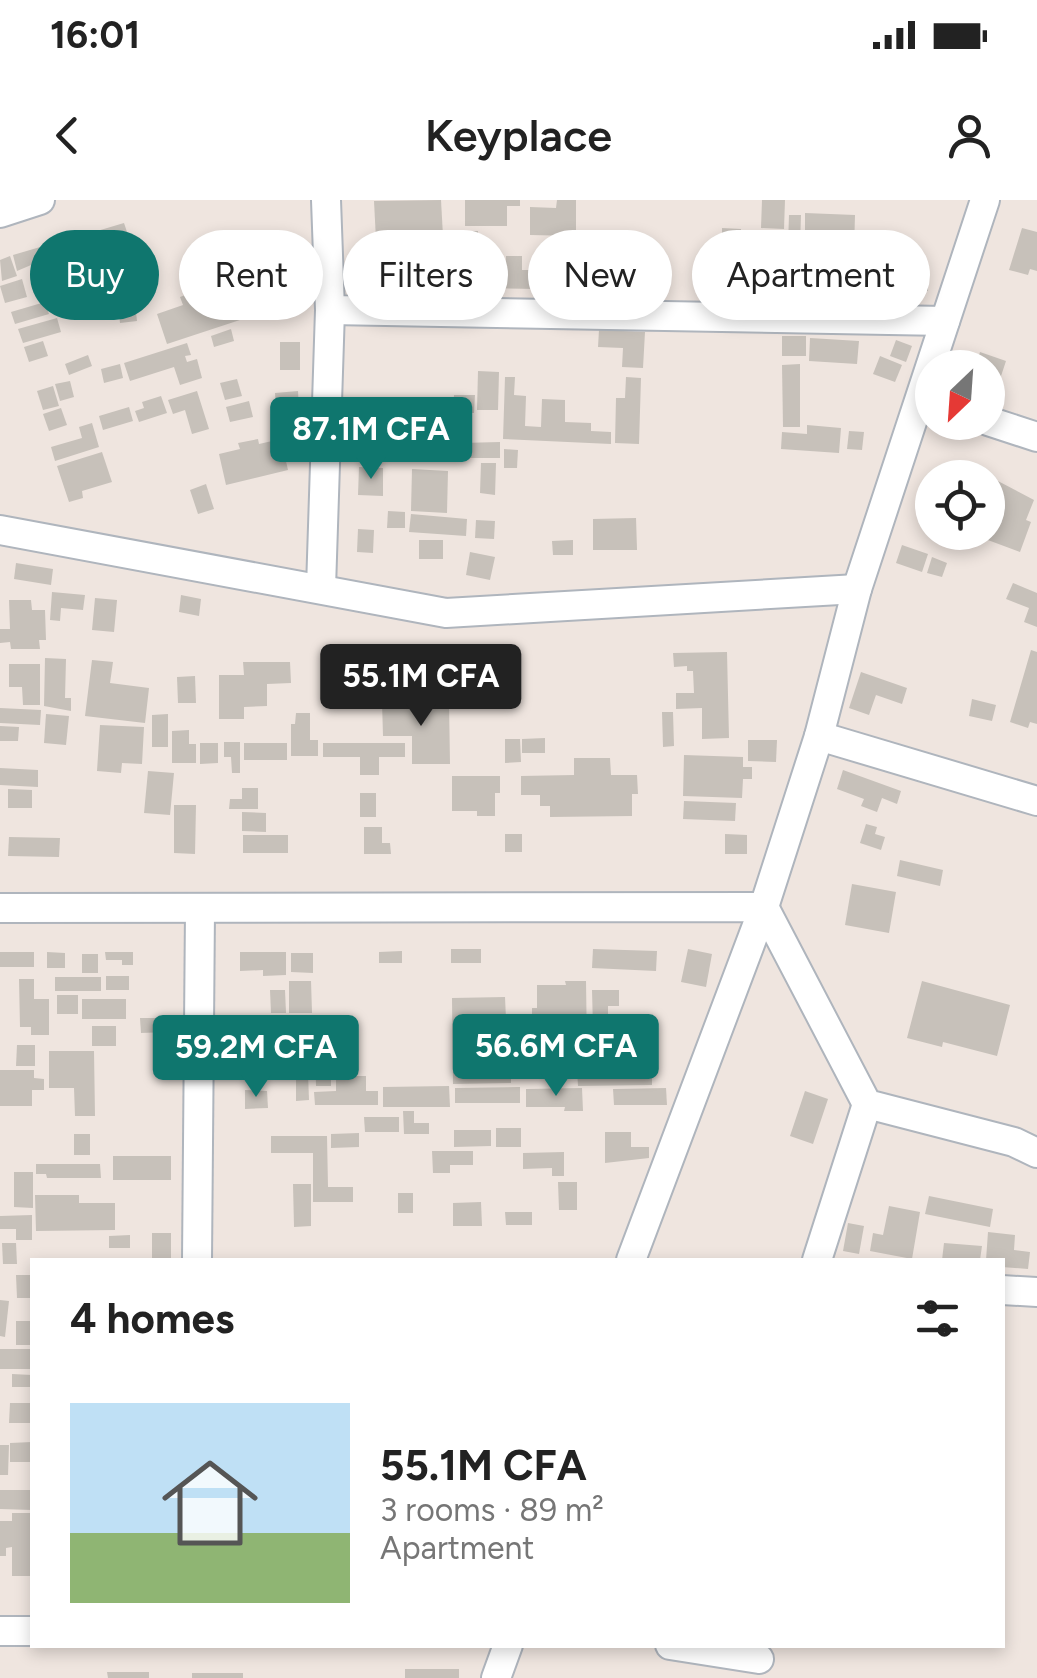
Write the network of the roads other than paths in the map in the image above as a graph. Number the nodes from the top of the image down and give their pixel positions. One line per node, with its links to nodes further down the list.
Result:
1 (40, 200): 4 (street)
2 (326, 200): 5 (street)
3 (985, 200): 6 (street)
4 (0, 213)
5 (330, 310): 6 (street); 12 (street)
6 (945, 321): 7 (street)
7 (939, 350)
8 (1005, 427): 10 (street)
9 (915, 434): 13 (street)
10 (1037, 437)
11 (0, 530): 12 (street)
12 (320, 588): 13 (street)
13 (857, 589): 14 (street)
14 (818, 736): 15 (street); 17 (street)
15 (1037, 801)
16 (0, 908): 18 (street)
17 (764, 908): 18 (street); 19 (street); 22 (street)
18 (200, 910): 21 (street)
19 (868, 1104): 20 (street); 23 (street)
20 (1037, 1153)
21 (197, 1258)
22 (632, 1258)
23 (818, 1258)
24 (1005, 1290): 25 (street)
25 (1037, 1292)
26 (30, 1631): 27 (street)
27 (0, 1632)
28 (507, 1648): 31 (street)
29 (688, 1648): 30 (street)
30 (761, 1660)
31 (496, 1678)

